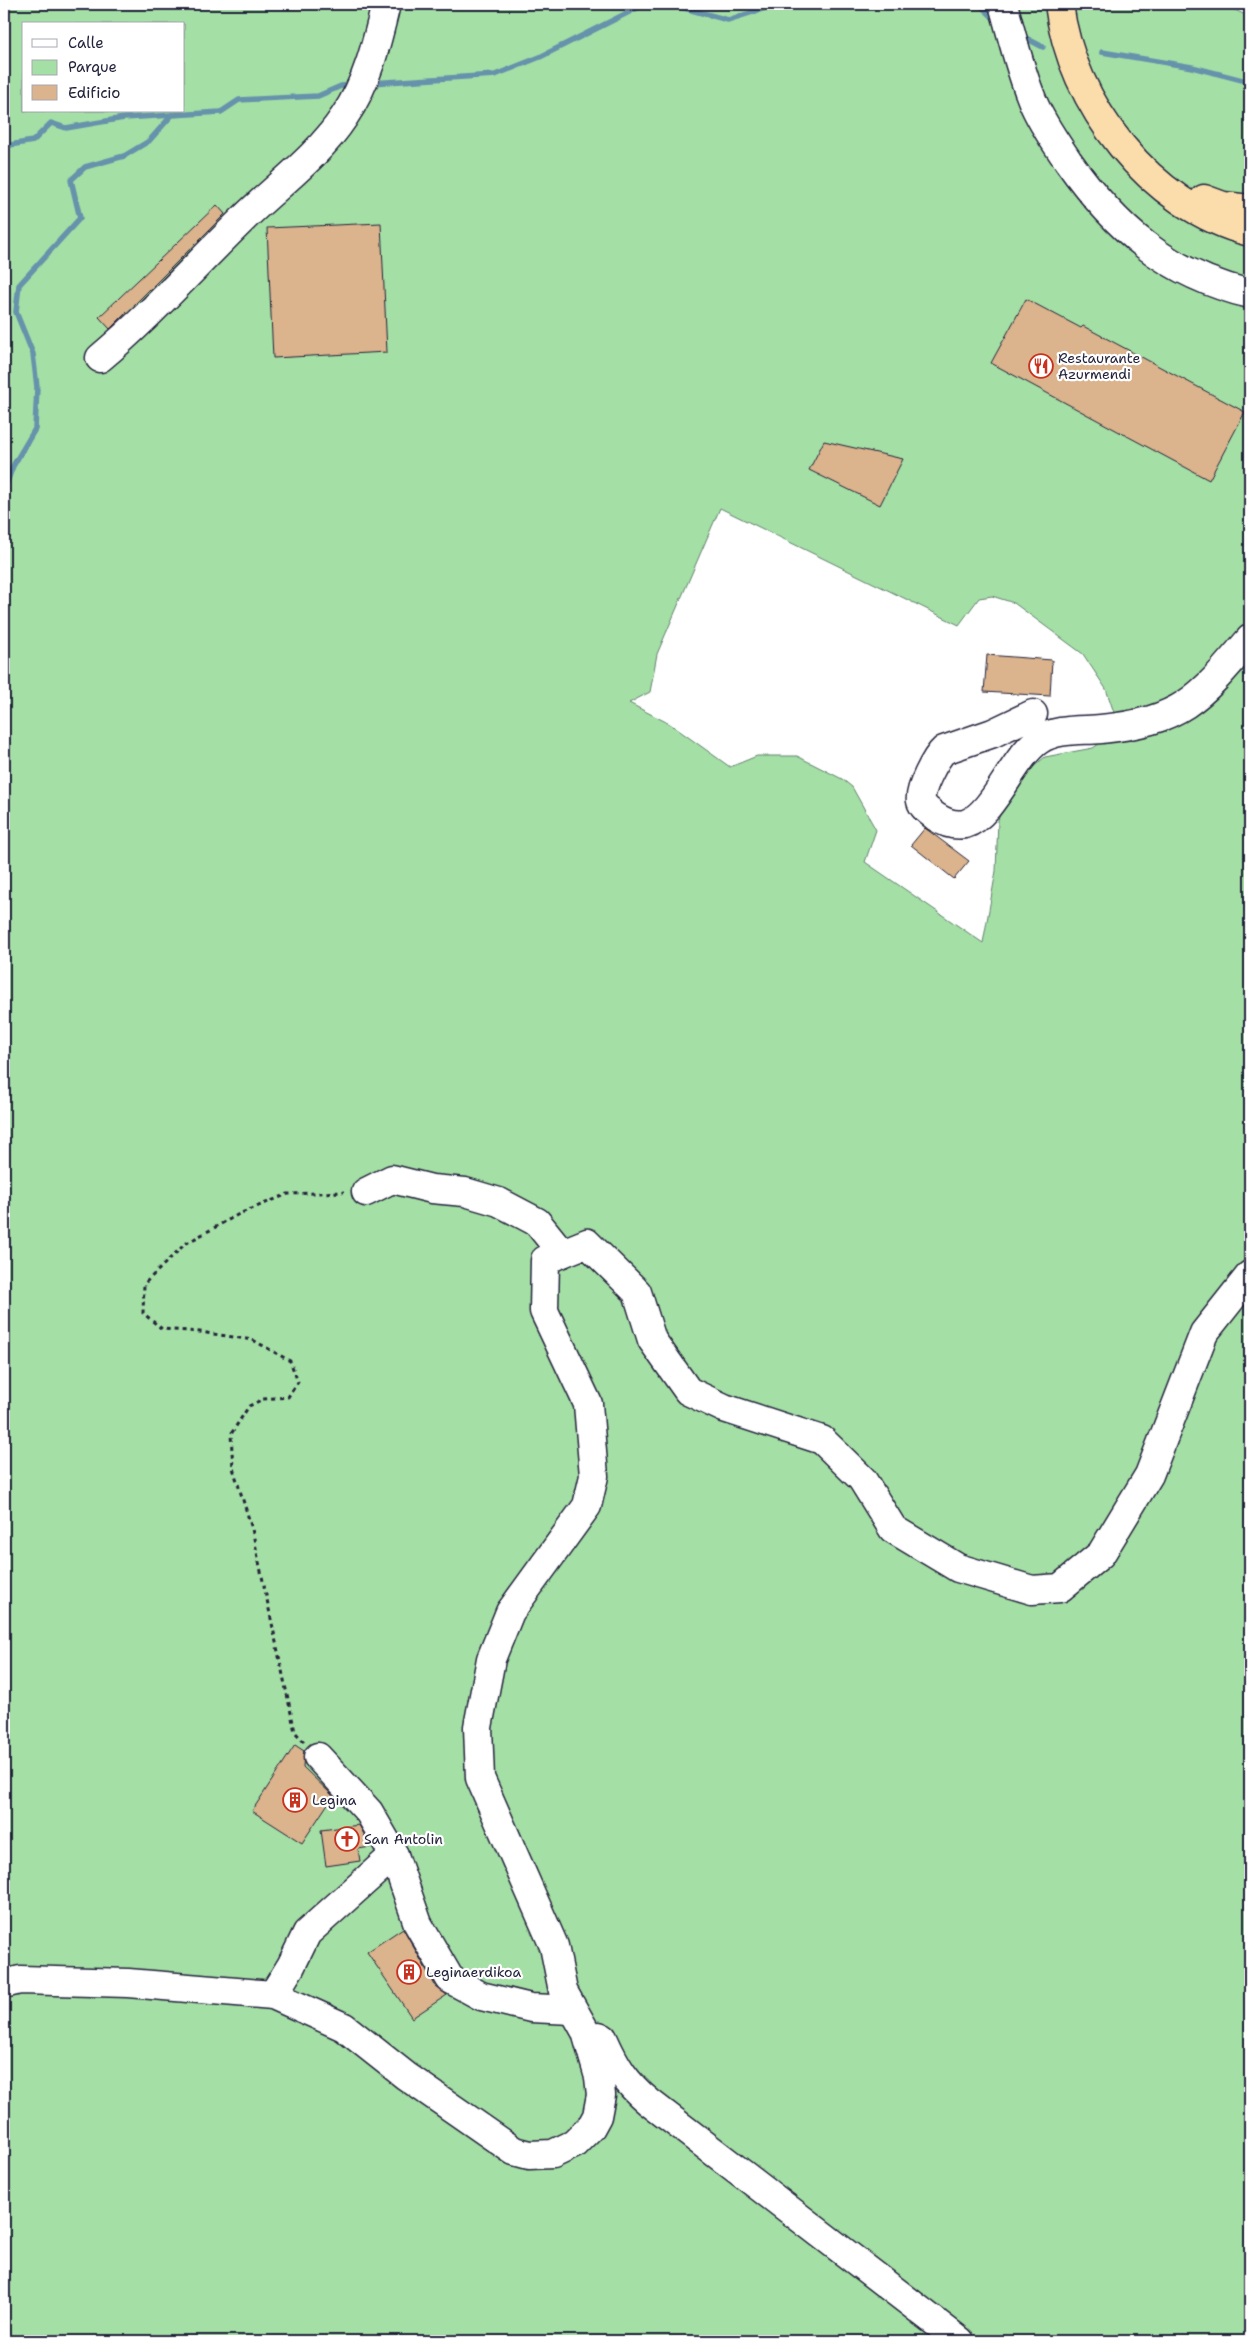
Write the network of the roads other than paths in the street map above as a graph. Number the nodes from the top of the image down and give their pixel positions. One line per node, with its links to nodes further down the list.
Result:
1 (386, 4): 8 (street)
2 (1059, 4): 4 (highway)
3 (1008, 20): 7 (street)
4 (1106, 124): 5 (highway); 6 (highway)
5 (1250, 209)
6 (1250, 232)
7 (1250, 294)
8 (100, 358)
9 (1250, 639): 10 (street)
10 (1033, 714)
11 (366, 1192): 12 (street)
12 (562, 1253): 13 (street); 18 (street)
13 (1250, 1275)
14 (318, 1757): 15 (street)
15 (394, 1855): 17 (street); 18 (street)
16 (4, 1984): 17 (street)
17 (273, 1995): 18 (street)
18 (579, 2021): 19 (street)
19 (960, 2341)

